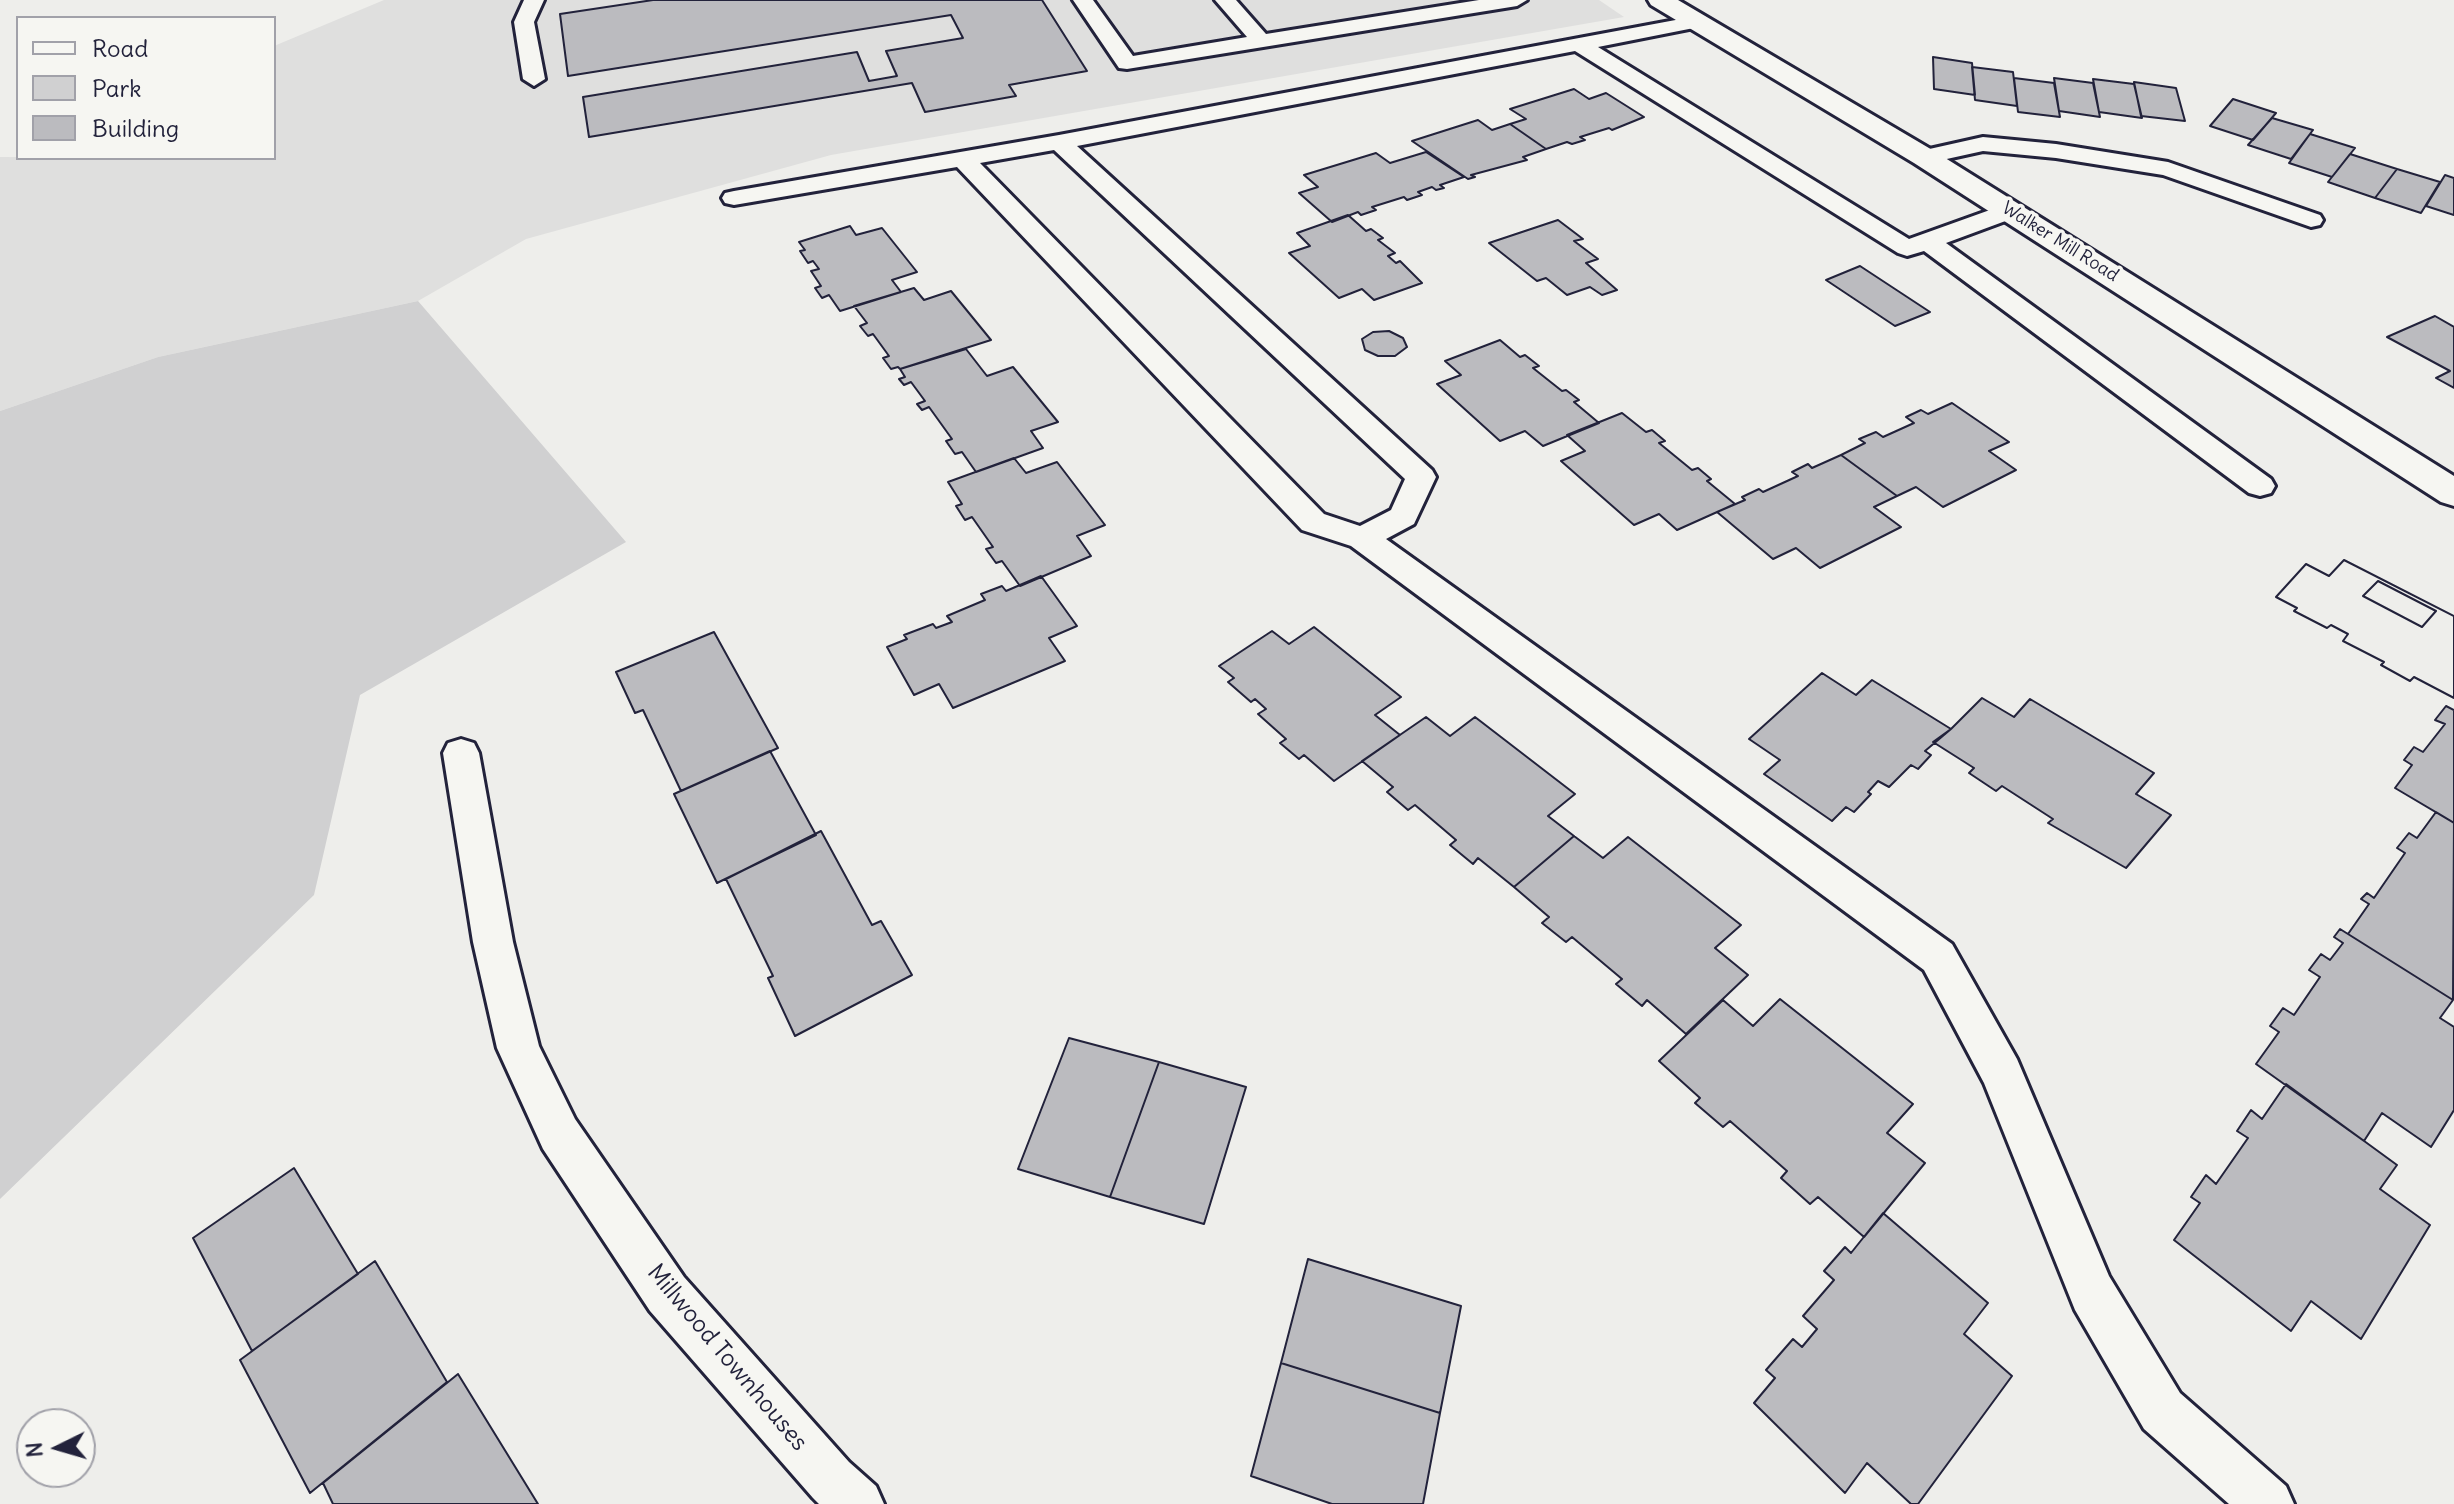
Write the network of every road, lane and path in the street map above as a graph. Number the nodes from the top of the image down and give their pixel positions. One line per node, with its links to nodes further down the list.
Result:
1 (534, 0): 9 (lane)
2 (1083, 0): 7 (lane)
3 (1225, 0): 7 (lane)
4 (1517, 0): 7 (lane)
5 (1660, 0): 6 (main road, Walker Mill Road)
6 (1697, 22): 8 (lane); 11 (main road, Walker Mill Road)
7 (1262, 42)
8 (1578, 44): 10 (lane); 16 (lane)
9 (534, 79)
10 (1059, 142): 12 (lane); 19 (lane)
11 (1924, 157): 14 (main road, Walker Mill Road); 15 (lane)
12 (962, 158): 13 (lane); 19 (lane)
13 (734, 198)
14 (2010, 211): 16 (lane); 18 (main road, Walker Mill Road)
15 (2311, 220)
16 (1927, 241): 17 (lane)
17 (2260, 486)
18 (2454, 493)
19 (1362, 538): 22 (lane)
20 (461, 753): 21 (lane, Millwood Townhouses)
21 (858, 1504)
22 (2268, 1504)

